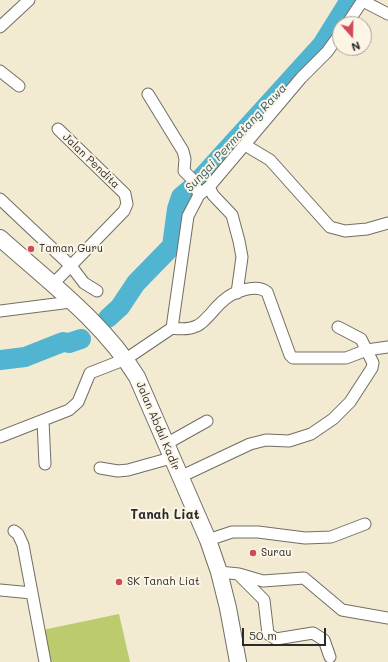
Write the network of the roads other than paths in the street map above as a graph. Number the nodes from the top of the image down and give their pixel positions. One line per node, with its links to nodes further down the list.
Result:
1 (29, 0): 5 (street)
2 (363, 1): 3 (street); 4 (street)
3 (388, 14)
4 (353, 16)
5 (0, 27)
6 (332, 45): 11 (street)
7 (0, 71): 8 (street)
8 (19, 86)
9 (148, 94): 13 (street)
10 (58, 129): 17 (street, Jalan Pendita)
11 (245, 145): 12 (street); 15 (street)
12 (209, 187): 13 (street); 20 (street)
13 (196, 189): 24 (street)
14 (0, 199): 17 (street)
15 (388, 223)
16 (0, 238): 18 (main road, Jalan Abdul Kadir)
17 (71, 266): 18 (street, Jalan Pendita); 19 (street)
18 (53, 284): 21 (main road, Jalan Abdul Kadir)
19 (97, 291)
20 (237, 293): 24 (street); 26 (street)
21 (71, 302): 22 (street); 27 (main road, Jalan Abdul Kadir)
22 (0, 311)
23 (338, 327): 26 (street)
24 (172, 328): 27 (street)
25 (388, 347): 26 (street)
26 (368, 350): 34 (street)
27 (126, 359): 28 (street); 31 (main road, Jalan Abdul Kadir)
28 (43, 421): 30 (street); 32 (street)
29 (207, 421): 31 (street)
30 (0, 438)
31 (168, 451): 33 (street); 34 (main road, Jalan Abdul Kadir)
32 (45, 464)
33 (100, 468)
34 (180, 477): 37 (main road, Jalan Abdul Kadir)
35 (365, 524): 37 (street)
36 (14, 531): 41 (street)
37 (208, 540): 38 (main road, Jalan Abdul Kadir)
38 (219, 572): 39 (street); 45 (main road, Jalan Abdul Kadir)
39 (239, 574): 42 (street); 43 (street)
40 (0, 590): 41 (street)
41 (32, 593): 44 (street)
42 (388, 618)
43 (330, 657)
44 (45, 662)
45 (238, 662)

